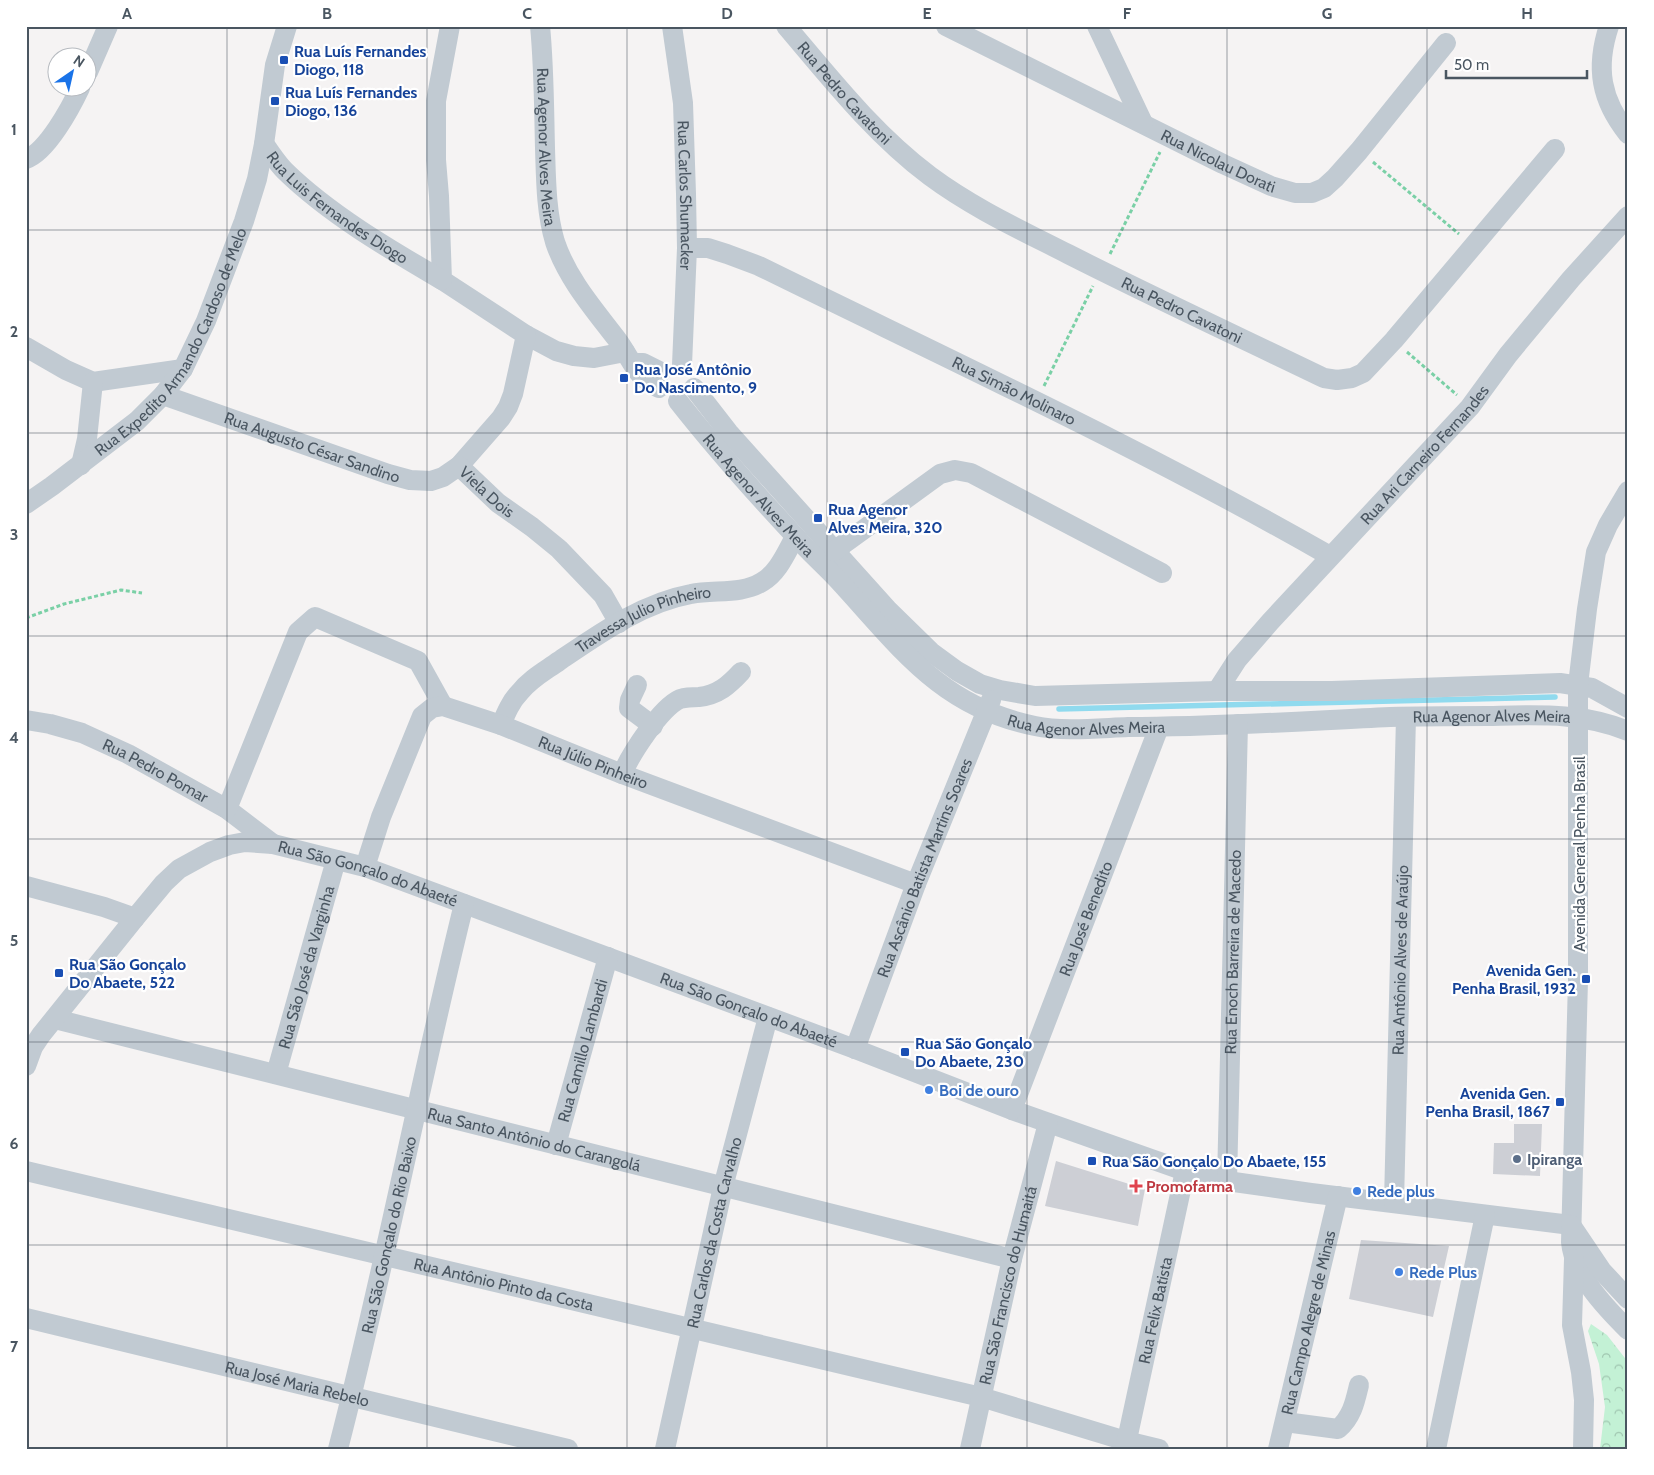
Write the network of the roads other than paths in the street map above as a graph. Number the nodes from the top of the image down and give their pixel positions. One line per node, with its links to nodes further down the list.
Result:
1 (108, 26): 11 (street)
2 (287, 26): 15 (street, Rua Luis Fernandes Diogo)
3 (450, 26): 20 (street)
4 (540, 26): 23 (street, Rua Agenor Alves Meira)
5 (672, 26): 19 (street, Rua Carlos Shumacker)
6 (786, 26): 16 (street, Rua Pedro Cavatoni)
7 (946, 26): 13 (street, Rua Nicolau Dorati)
8 (1097, 26): 13 (street)
9 (1609, 26): 14 (street)
10 (1446, 43): 13 (street, Rua Nicolau Dorati)
11 (98, 49)
12 (74, 98): 17 (street)
13 (1143, 123)
14 (1628, 134)
15 (264, 144): 20 (street, Rua Luis Fernandes Diogo); 25 (street, Rua Expedito Armando Cardoso de Melo)
16 (1555, 149)
17 (26, 159)
18 (1628, 216): 37 (street, Rua Ari Carneiro Fernandes)
19 (687, 248): 24 (street, Rua Carlos Shumacker); 37 (street, Rua Simão Molinaro)
20 (442, 280): 21 (street, Rua Luis Fernandes Diogo)
21 (526, 335): 23 (street, Rua Luis Fernandes Diogo); 32 (street, Viela Dois)
22 (26, 348): 27 (street)
23 (629, 358): 26 (street, Rua Agenor Alves Meira)
24 (682, 365): 26 (street); 28 (street)
25 (183, 368): 27 (street); 29 (street, Rua Expedito Armando Cardoso de Melo)
26 (660, 380): 30 (street)
27 (93, 382): 31 (street)
28 (694, 388): 30 (street); 36 (street, Rua Agenor Alves Meira)
29 (163, 396): 31 (street, Rua Expedito Armando Cardoso de Melo); 32 (street, Rua Augusto César Sandino)
30 (678, 401): 35 (street, Rua Agenor Alves Meira)
31 (81, 465): 34 (street, Rua Expedito Armando Cardoso de Melo)
32 (459, 466): 39 (street, Viela Dois)
33 (1628, 491): 42 (street, Avenida General Penha Brasil)
34 (26, 504)
35 (795, 537): 39 (street, Travessa Julio Pinheiro); 48 (street, Rua Agenor Alves Meira)
36 (834, 550): 38 (street); 43 (street, Rua Agenor Alves Meira)
37 (1330, 556): 44 (street, Rua Ari Carneiro Fernandes)
38 (1162, 573)
39 (619, 623): 53 (street, Travessa Julio Pinheiro)
40 (741, 672): 54 (street)
41 (637, 685): 54 (street)
42 (1578, 685): 44 (street, Rua Agenor Alves Meira); 47 (street, Rua Agenor Alves Meira); 50 (street, Avenida General Penha Brasil)
43 (995, 688): 45 (street, Rua Agenor Alves Meira); 48 (street, Rua Ascânio Batista Martins Soares)
44 (1217, 691): 45 (street, Rua Agenor Alves Meira)
45 (1036, 696): 55 (street)
46 (443, 706): 53 (street, Rua Júlio Pinheiro); 59 (street); 62 (street)
47 (1628, 708)
48 (987, 712): 55 (street, Rua Agenor Alves Meira); 63 (street, Rua Ascânio Batista Martins Soares)
49 (1406, 717): 50 (street, Rua Agenor Alves Meira); 52 (street, Rua Agenor Alves Meira); 83 (street, Rua Antônio Alves de Araújo)
50 (1579, 718): 57 (street, Rua Agenor Alves Meira); 85 (street, Avenida General Penha Brasil)
51 (26, 720): 59 (street, Rua Pedro Pomar)
52 (1238, 724): 56 (street, Rua Agenor Alves Meira); 80 (street, Rua Enoch Barreira de Macedo)
53 (501, 725): 58 (street, Rua Júlio Pinheiro)
54 (653, 726): 58 (street)
55 (1039, 727): 56 (street, Rua Agenor Alves Meira)
56 (1159, 727): 75 (street, Rua José Benedito)
57 (1628, 732)
58 (622, 774): 63 (street, Rua Júlio Pinheiro)
59 (227, 809): 60 (street, Rua Pedro Pomar)
60 (273, 844): 61 (street, Rua São Gonçalo do Abaeté); 66 (street, Rua São Gonçalo do Abaeté)
61 (336, 860): 62 (street, Rua São Gonçalo do Abaeté); 73 (street, Rua São José da Varginha)
62 (365, 867): 65 (street, Rua São Gonçalo do Abaeté)
63 (916, 884): 71 (street, Rua Ascânio Batista Martins Soares)
64 (26, 886): 66 (street)
65 (464, 904): 67 (street, Rua São Gonçalo do Abaeté); 74 (street, Rua São Gonçalo do Rio Baixo)
66 (135, 918): 69 (street, Rua São Gonçalo do Abaeté)
67 (608, 957): 68 (street, Rua São Gonçalo do Abaeté); 77 (street, Rua Camillo Lambardi)
68 (768, 1017): 71 (street, Rua São Gonçalo do Abaeté); 81 (street, Rua Carlos da Costa Carvalho)
69 (55, 1019): 70 (street, Rua São Gonçalo do Abaeté); 73 (street, Rua Santo Antônio do Carangolá)
70 (30, 1046): 72 (street, Rua São Gonçalo do Abaeté)
71 (855, 1050): 75 (street, Rua São Gonçalo do Abaeté)
72 (26, 1066)
73 (276, 1074): 74 (street, Rua Santo Antônio do Carangolá)
74 (416, 1110): 77 (street, Rua Santo Antônio do Carangolá); 86 (street, Rua São Gonçalo do Rio Baixo)
75 (1012, 1110): 76 (street, Rua São Gonçalo do Abaeté)
76 (1048, 1123): 79 (street, Rua São Gonçalo do Abaeté); 87 (street, Rua São Francisco do Humaitá)
77 (556, 1145): 81 (street, Rua Santo Antônio do Carangolá)
78 (26, 1171): 86 (street, Rua Antônio Pinto da Costa)
79 (1185, 1171): 80 (street, Rua São Gonçalo do Abaeté); 97 (street, Rua Felix Batista)
80 (1227, 1180): 82 (street, Rua São Gonçalo do Abaeté)
81 (723, 1187): 87 (street, Rua Santo Antônio do Carangolá); 91 (street, Rua Carlos da Costa Carvalho)
82 (1338, 1196): 83 (street, Rua São Gonçalo do Abaeté); 96 (street, Rua Campo Alegre de Minas)
83 (1394, 1202): 84 (street, Rua São Gonçalo do Abaeté)
84 (1485, 1215): 85 (street, Rua São Gonçalo do Abaeté); 104 (street)
85 (1572, 1225): 88 (street, Avenida General Penha Brasil); 89 (street)
86 (385, 1256): 91 (street, Rua Antônio Pinto da Costa); 94 (street, Rua São Gonçalo do Rio Baixo)
87 (1012, 1259): 95 (street, Rua São Francisco do Humaitá)
88 (1574, 1260): 92 (street, Avenida General Penha Brasil); 105 (street)
89 (1628, 1299)
90 (26, 1318): 94 (street, Rua José Maria Rebelo)
91 (691, 1329): 95 (street, Rua Antônio Pinto da Costa); 100 (street, Rua Carlos da Costa Carvalho)
92 (1628, 1330)
93 (1359, 1385): 96 (street)
94 (352, 1397): 98 (street, Rua São Gonçalo do Rio Baixo); 99 (street, Rua José Maria Rebelo)
95 (981, 1398): 97 (street, Rua Antônio Pinto da Costa); 101 (street, Rua São Francisco do Humaitá)
96 (1285, 1422): 103 (street, Rua Campo Alegre de Minas)
97 (1126, 1445): 102 (street, Rua Antônio Pinto da Costa)
98 (338, 1449)
99 (568, 1449)
100 (665, 1449)
101 (970, 1449)
102 (1159, 1449)
103 (1278, 1449)
104 (1436, 1449)
105 (1583, 1449)

